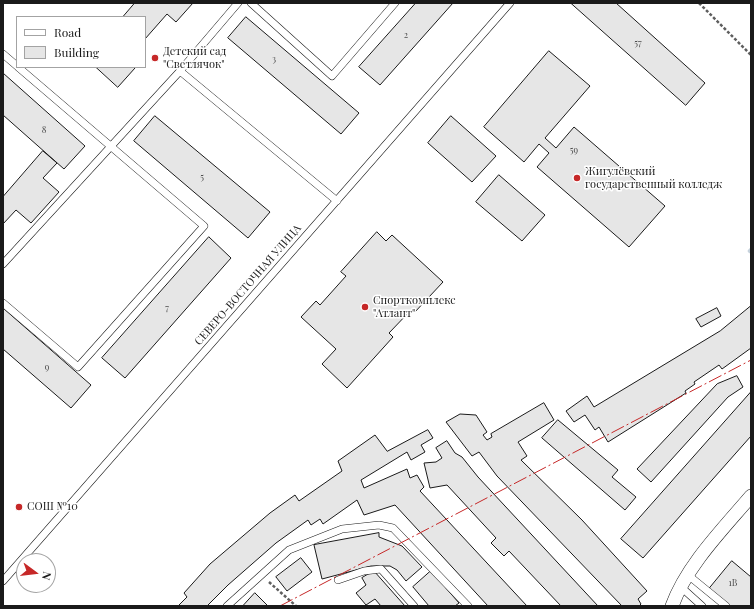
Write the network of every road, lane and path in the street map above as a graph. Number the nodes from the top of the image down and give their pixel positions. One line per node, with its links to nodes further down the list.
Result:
1 (238, 3): 10 (lane)
2 (251, 3): 3 (lane)
3 (395, 3)
4 (510, 3): 12 (lane, СЕВЕРО-ВОСТОЧНАЯ УЛИЦА)
5 (699, 3): 7 (path)
6 (3, 54): 8 (lane)
7 (751, 55)
8 (16, 64)
9 (20, 68): 11 (lane)
10 (180, 71): 11 (lane); 12 (lane)
11 (111, 146): 13 (lane); 14 (lane)
12 (337, 201): 19 (lane, СЕВЕРО-ВОСТОЧНАЯ УЛИЦА)
13 (3, 264)
14 (3, 303)
15 (751, 496): 17 (street)
16 (261, 575): 21 (lane); 22 (path); 24 (lane)
17 (688, 575): 20 (street); 27 (lane)
18 (338, 580): 23 (lane)
19 (3, 582)
20 (676, 597): 25 (lane); 26 (lane)
21 (227, 606)
22 (296, 606)
23 (414, 606)
24 (468, 606)
25 (665, 606)
26 (702, 606)
27 (726, 606)

